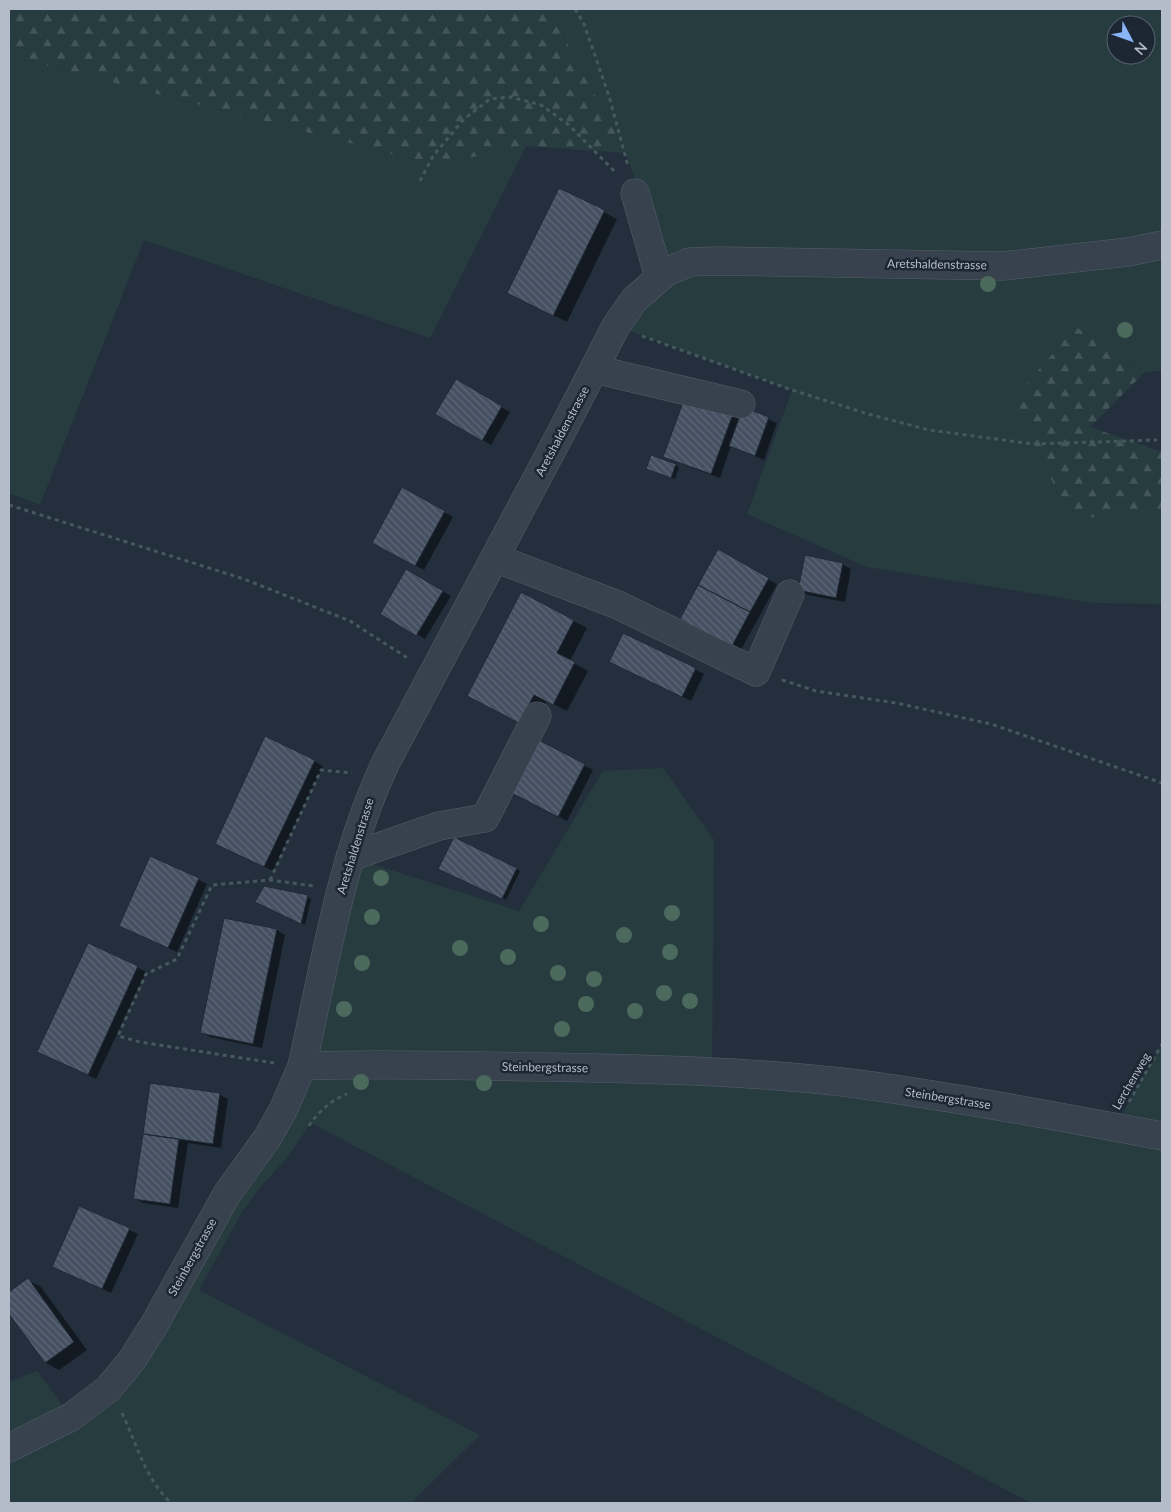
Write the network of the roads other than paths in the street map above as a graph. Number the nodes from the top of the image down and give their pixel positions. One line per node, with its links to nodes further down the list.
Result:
1 (635, 194): 3 (street)
2 (1162, 245): 3 (street, Aretshaldenstrasse)
3 (659, 278): 4 (street, Aretshaldenstrasse)
4 (594, 369): 5 (street); 6 (street, Aretshaldenstrasse)
5 (741, 404)
6 (495, 558): 7 (street); 9 (street, Aretshaldenstrasse)
7 (790, 594)
8 (537, 716): 9 (street)
9 (350, 857): 10 (street, Aretshaldenstrasse)
10 (302, 1066): 11 (street, Steinbergstrasse); 12 (street, Steinbergstrasse)
11 (1162, 1136)
12 (9, 1448)

